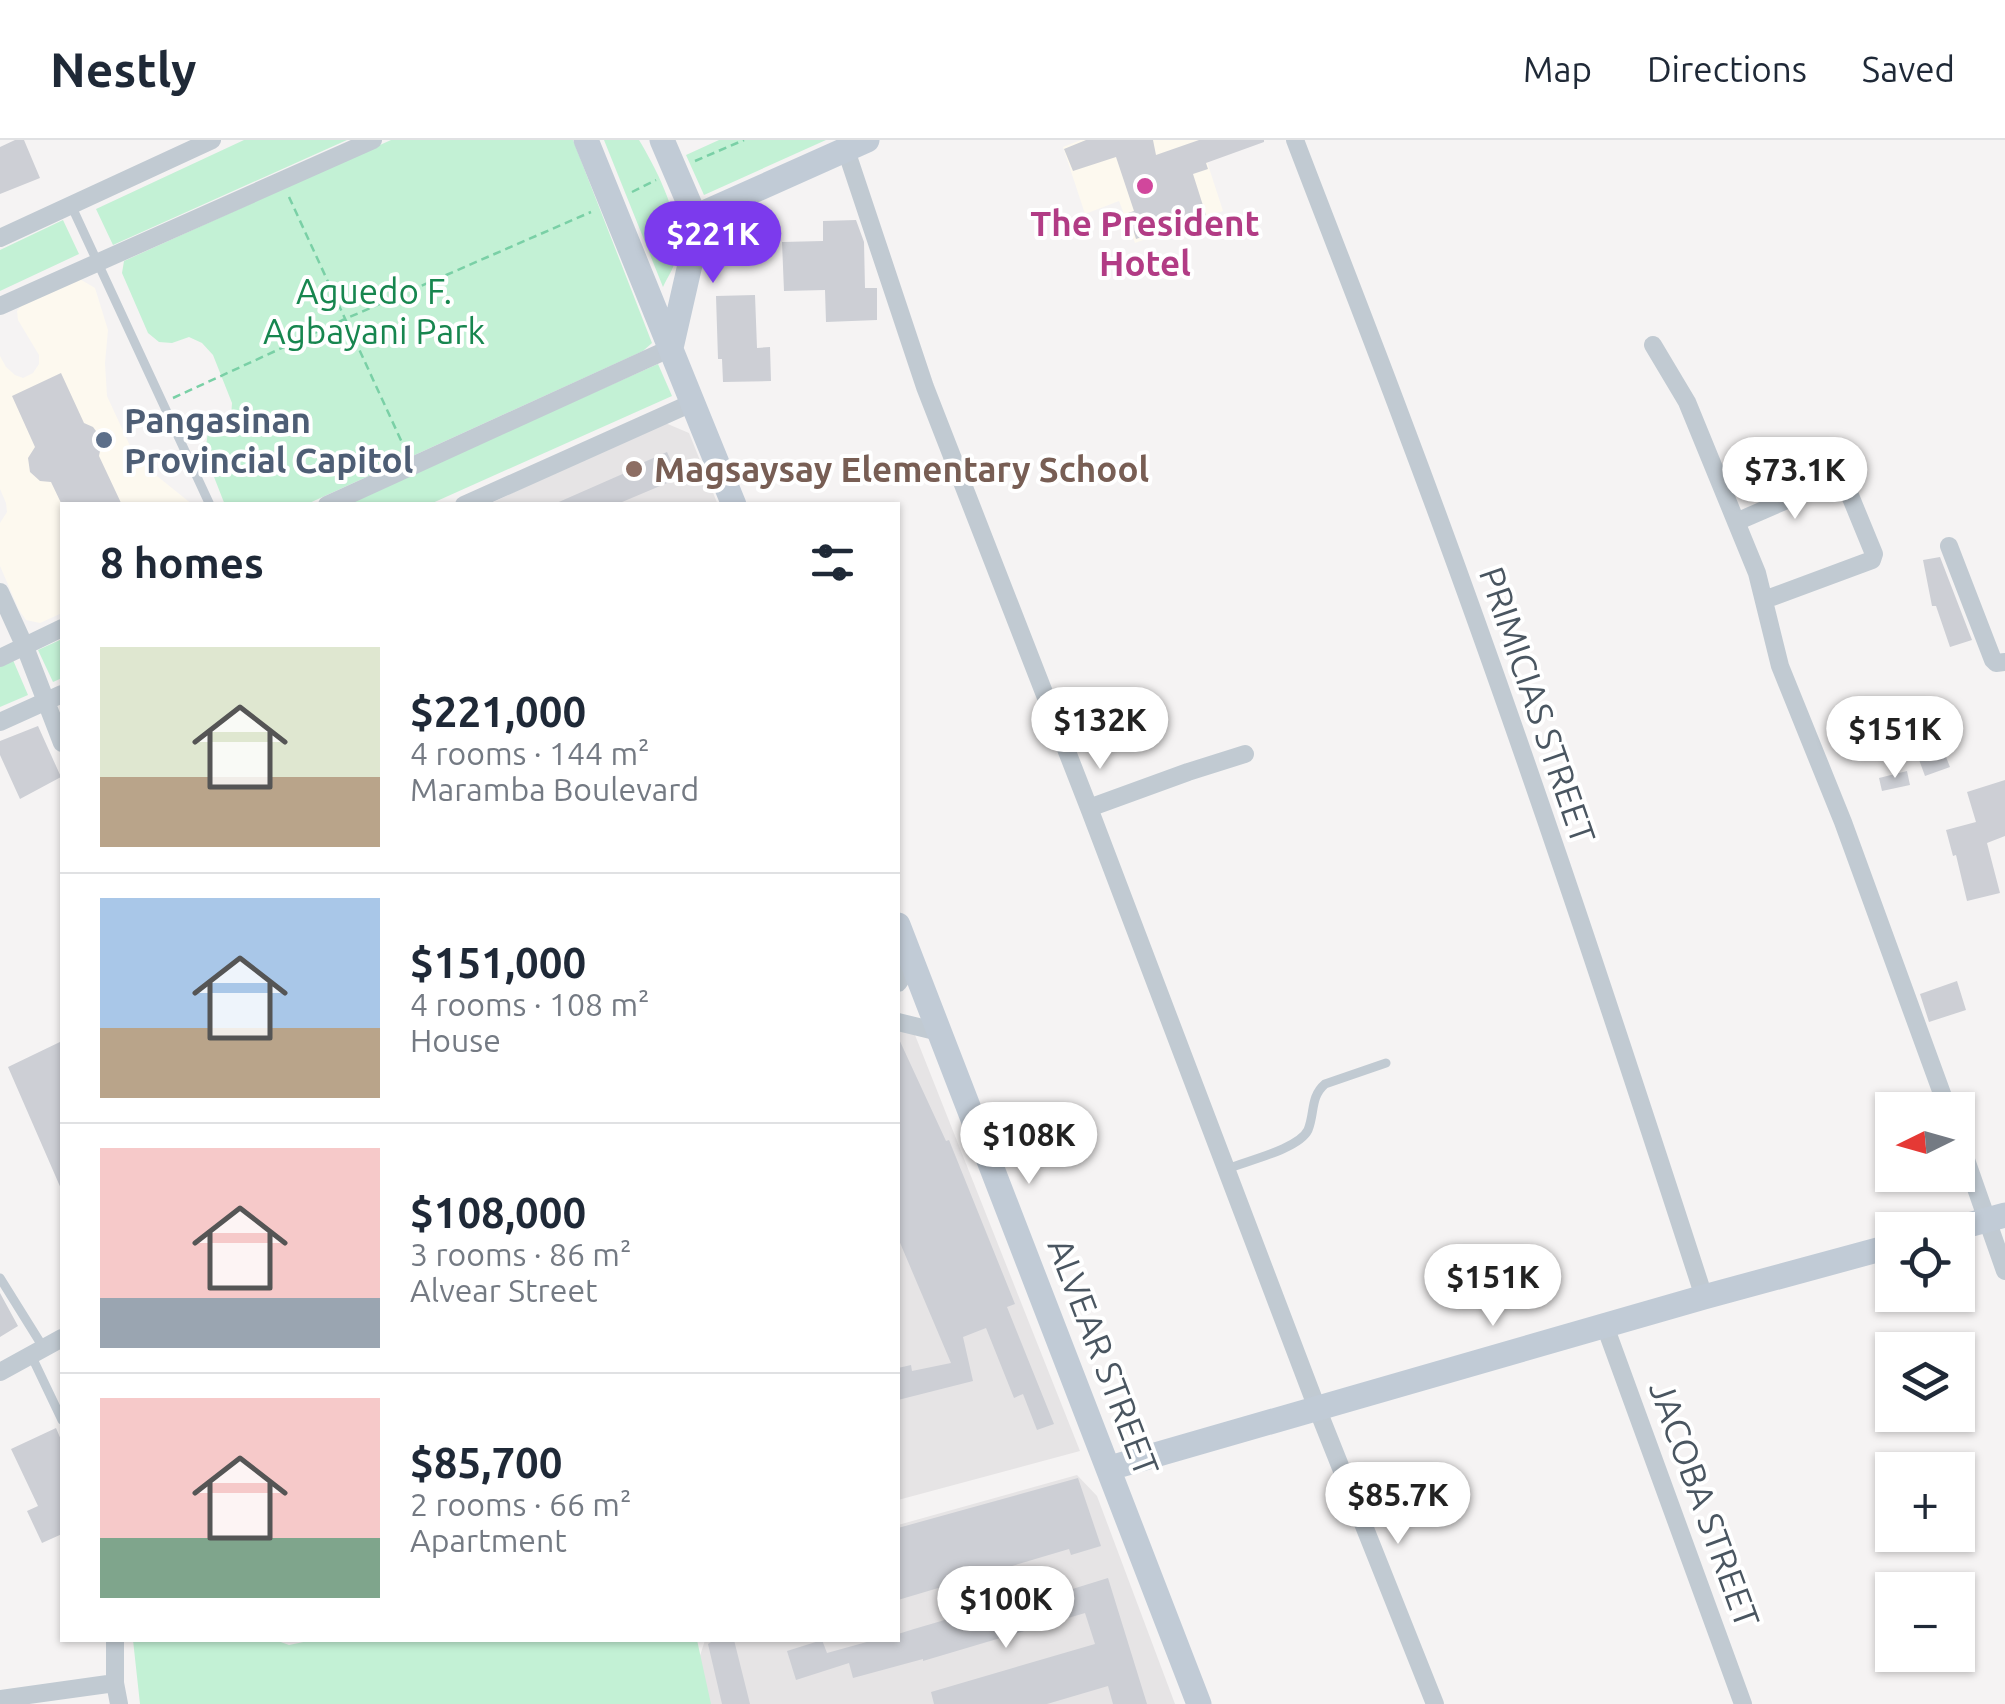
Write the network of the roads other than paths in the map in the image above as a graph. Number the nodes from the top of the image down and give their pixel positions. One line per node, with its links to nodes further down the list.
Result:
1 (212, 140): 7 (street)
2 (372, 140): 10 (street)
3 (586, 140): 13 (street)
4 (662, 140): 8 (street)
5 (1295, 140): 44 (street, PRIMICIAS STREET)
6 (857, 145): 8 (street); 31 (street)
7 (71, 204): 9 (street); 10 (lane)
8 (695, 217): 13 (street)
9 (0, 238)
10 (99, 262): 11 (street); 15 (lane)
11 (0, 306)
12 (1653, 345): 19 (street)
13 (671, 348): 14 (street); 16 (street)
14 (694, 402): 17 (street); 18 (street)
15 (209, 502)
16 (334, 502)
17 (471, 502)
18 (733, 502)
19 (1736, 522): 22 (street); 22 (street)
20 (1949, 546): 26 (street)
21 (0, 592): 24 (street)
22 (1764, 600): 37 (street)
23 (60, 629): 24 (street)
24 (25, 646): 25 (street); 27 (street)
25 (0, 658)
26 (2005, 662)
27 (54, 698): 28 (street); 29 (street)
28 (0, 722)
29 (60, 732)
30 (1246, 754): 31 (street)
31 (1089, 808): 38 (street)
32 (900, 939): 33 (street, ALVEAR STREET)
33 (905, 973): 35 (street, ALVEAR STREET)
34 (900, 1022): 35 (street)
35 (939, 1032): 51 (street, ALVEAR STREET)
36 (1386, 1063): 38 (lane)
37 (1941, 1092)
38 (1227, 1168): 49 (street)
39 (1975, 1173): 40 (street)
40 (1996, 1217): 42 (street)
41 (1875, 1251): 44 (street)
42 (2005, 1270)
43 (0, 1278): 47 (lane)
44 (1704, 1297): 45 (street)
45 (1605, 1326): 49 (street); 58 (street, JACOBA STREET)
46 (60, 1339): 47 (street)
47 (37, 1351): 48 (street); 50 (lane)
48 (0, 1372)
49 (1316, 1408): 51 (street); 57 (street)
50 (60, 1414)
51 (1110, 1468): 56 (street, ALVEAR STREET)
52 (115, 1642): 53 (street)
53 (115, 1683): 54 (street); 55 (street)
54 (0, 1699)
55 (119, 1704)
56 (1200, 1704)
57 (1435, 1704)
58 (1743, 1704)

